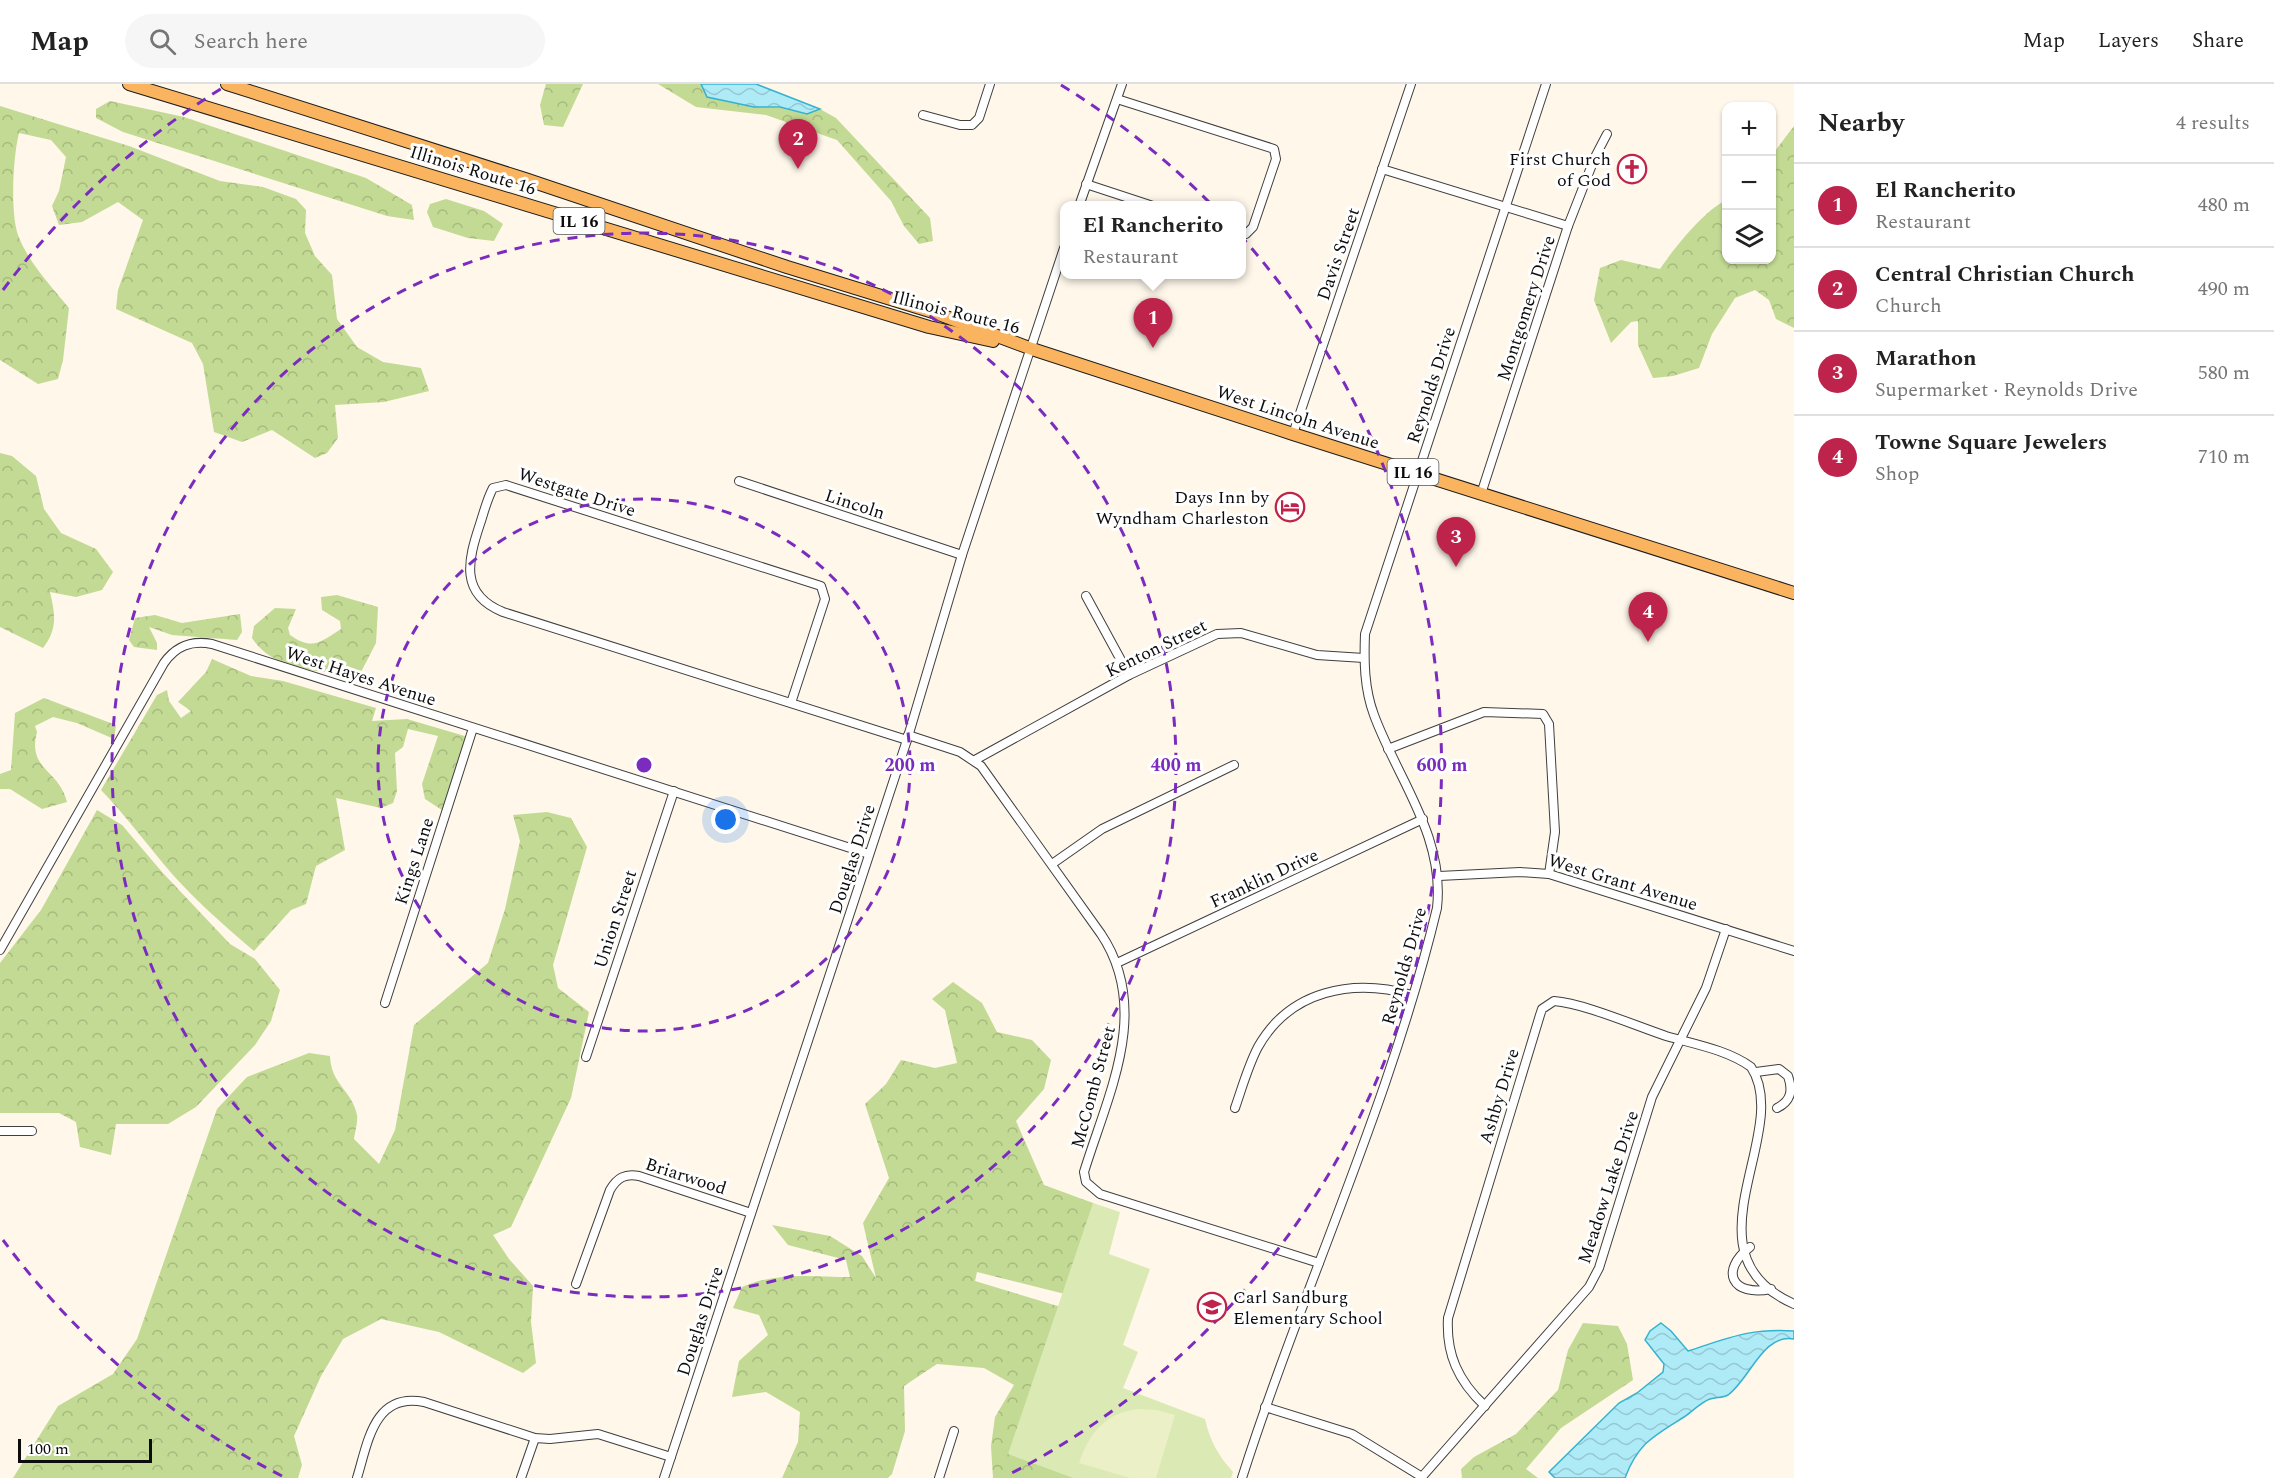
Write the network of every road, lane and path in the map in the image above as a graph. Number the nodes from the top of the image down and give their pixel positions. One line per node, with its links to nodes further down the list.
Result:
1 (129, 84): 18 (main road, Illinois Route 16 / IL 16)
2 (227, 84): 18 (main road, Illinois Route 16 / IL 16)
3 (990, 84): 8 (street)
4 (1121, 84): 7 (street)
5 (1411, 84): 10 (street, Davis Street)
6 (1546, 84): 14 (street, Reynolds Drive)
7 (1117, 99): 11 (street); 16 (street)
8 (923, 115)
9 (1607, 134): 15 (street, Montgomery Drive)
10 (1382, 169): 14 (street); 19 (street, Davis Street)
11 (1086, 184): 12 (street); 13 (street)
12 (1080, 201)
13 (1138, 201)
14 (1506, 206): 15 (street); 20 (street, Reynolds Drive)
15 (1568, 226): 22 (street, Montgomery Drive)
16 (1246, 234)
17 (1060, 263): 18 (street, Douglas Drive)
18 (1032, 350): 19 (main road, West Lincoln Avenue / IL 16); 23 (street, Douglas Drive)
19 (1293, 434): 20 (main road, West Lincoln Avenue / IL 16)
20 (1418, 474): 22 (main road, West Lincoln Avenue / IL 16); 26 (street, Reynolds Drive)
21 (739, 481): 23 (street, Lincoln)
22 (1481, 494): 24 (main road, West Lincoln Avenue / IL 16)
23 (962, 555): 30 (street, Douglas Drive)
24 (1794, 593)
25 (1086, 596): 27 (street)
26 (1364, 658): 27 (street, Kenton Street); 31 (street, Reynolds Drive)
27 (1129, 675): 32 (street, Kenton Street)
28 (791, 703): 28 (street, Westgate Drive); 30 (street, Westgate Drive)
29 (473, 728): 34 (street, West Hayes Avenue); 41 (street, West Hayes Avenue); 45 (street, Kings Lane)
30 (907, 737): 32 (street, McComb Street); 36 (street, Douglas Drive)
31 (1388, 748): 35 (street, Reynolds Drive); 38 (street)
32 (975, 760): 37 (street, McComb Street)
33 (1234, 765): 37 (street)
34 (674, 791): 36 (street, West Hayes Avenue); 47 (street, Union Street)
35 (1423, 819): 39 (street, Reynolds Drive); 43 (street, Franklin Drive)
36 (869, 854): 52 (street, Douglas Drive)
37 (1052, 864): 43 (street, McComb Street)
38 (1549, 874): 39 (street, West Grant Avenue); 40 (street, West Grant Avenue)
39 (1439, 876): 44 (street, Reynolds Drive)
40 (1726, 929): 42 (street, West Grant Avenue); 46 (street, Meadow Lake Drive)
41 (0, 950)
42 (1794, 951)
43 (1118, 963): 55 (street, McComb Street)
44 (1412, 995): 49 (street); 55 (street, Reynolds Drive)
45 (385, 1004)
46 (1680, 1040): 48 (street, Ashby Drive); 59 (street, Meadow Lake Drive); 59 (street, Ashby Drive)
47 (586, 1057)
48 (1756, 1072): 48 (street, Ashby Drive)
49 (1235, 1108)
50 (0, 1131): 51 (street)
51 (32, 1131)
52 (751, 1213): 56 (street, Briarwood); 63 (street, Douglas Drive)
53 (1752, 1217): 54 (street)
54 (1750, 1246): 57 (street); 57 (street)
55 (1319, 1263): 60 (street, Reynolds Drive)
56 (576, 1284)
57 (1771, 1289): 58 (street)
58 (1794, 1304)
59 (1485, 1406): 69 (street, Meadow Lake Drive)
60 (1265, 1407): 68 (street, Reynolds Drive); 69 (street)
61 (954, 1431): 67 (street)
62 (535, 1438): 63 (street); 64 (street); 65 (street)
63 (671, 1457): 66 (street, Douglas Drive)
64 (357, 1478)
65 (521, 1478)
66 (664, 1478)
67 (939, 1478)
68 (1242, 1478)
69 (1421, 1478)

